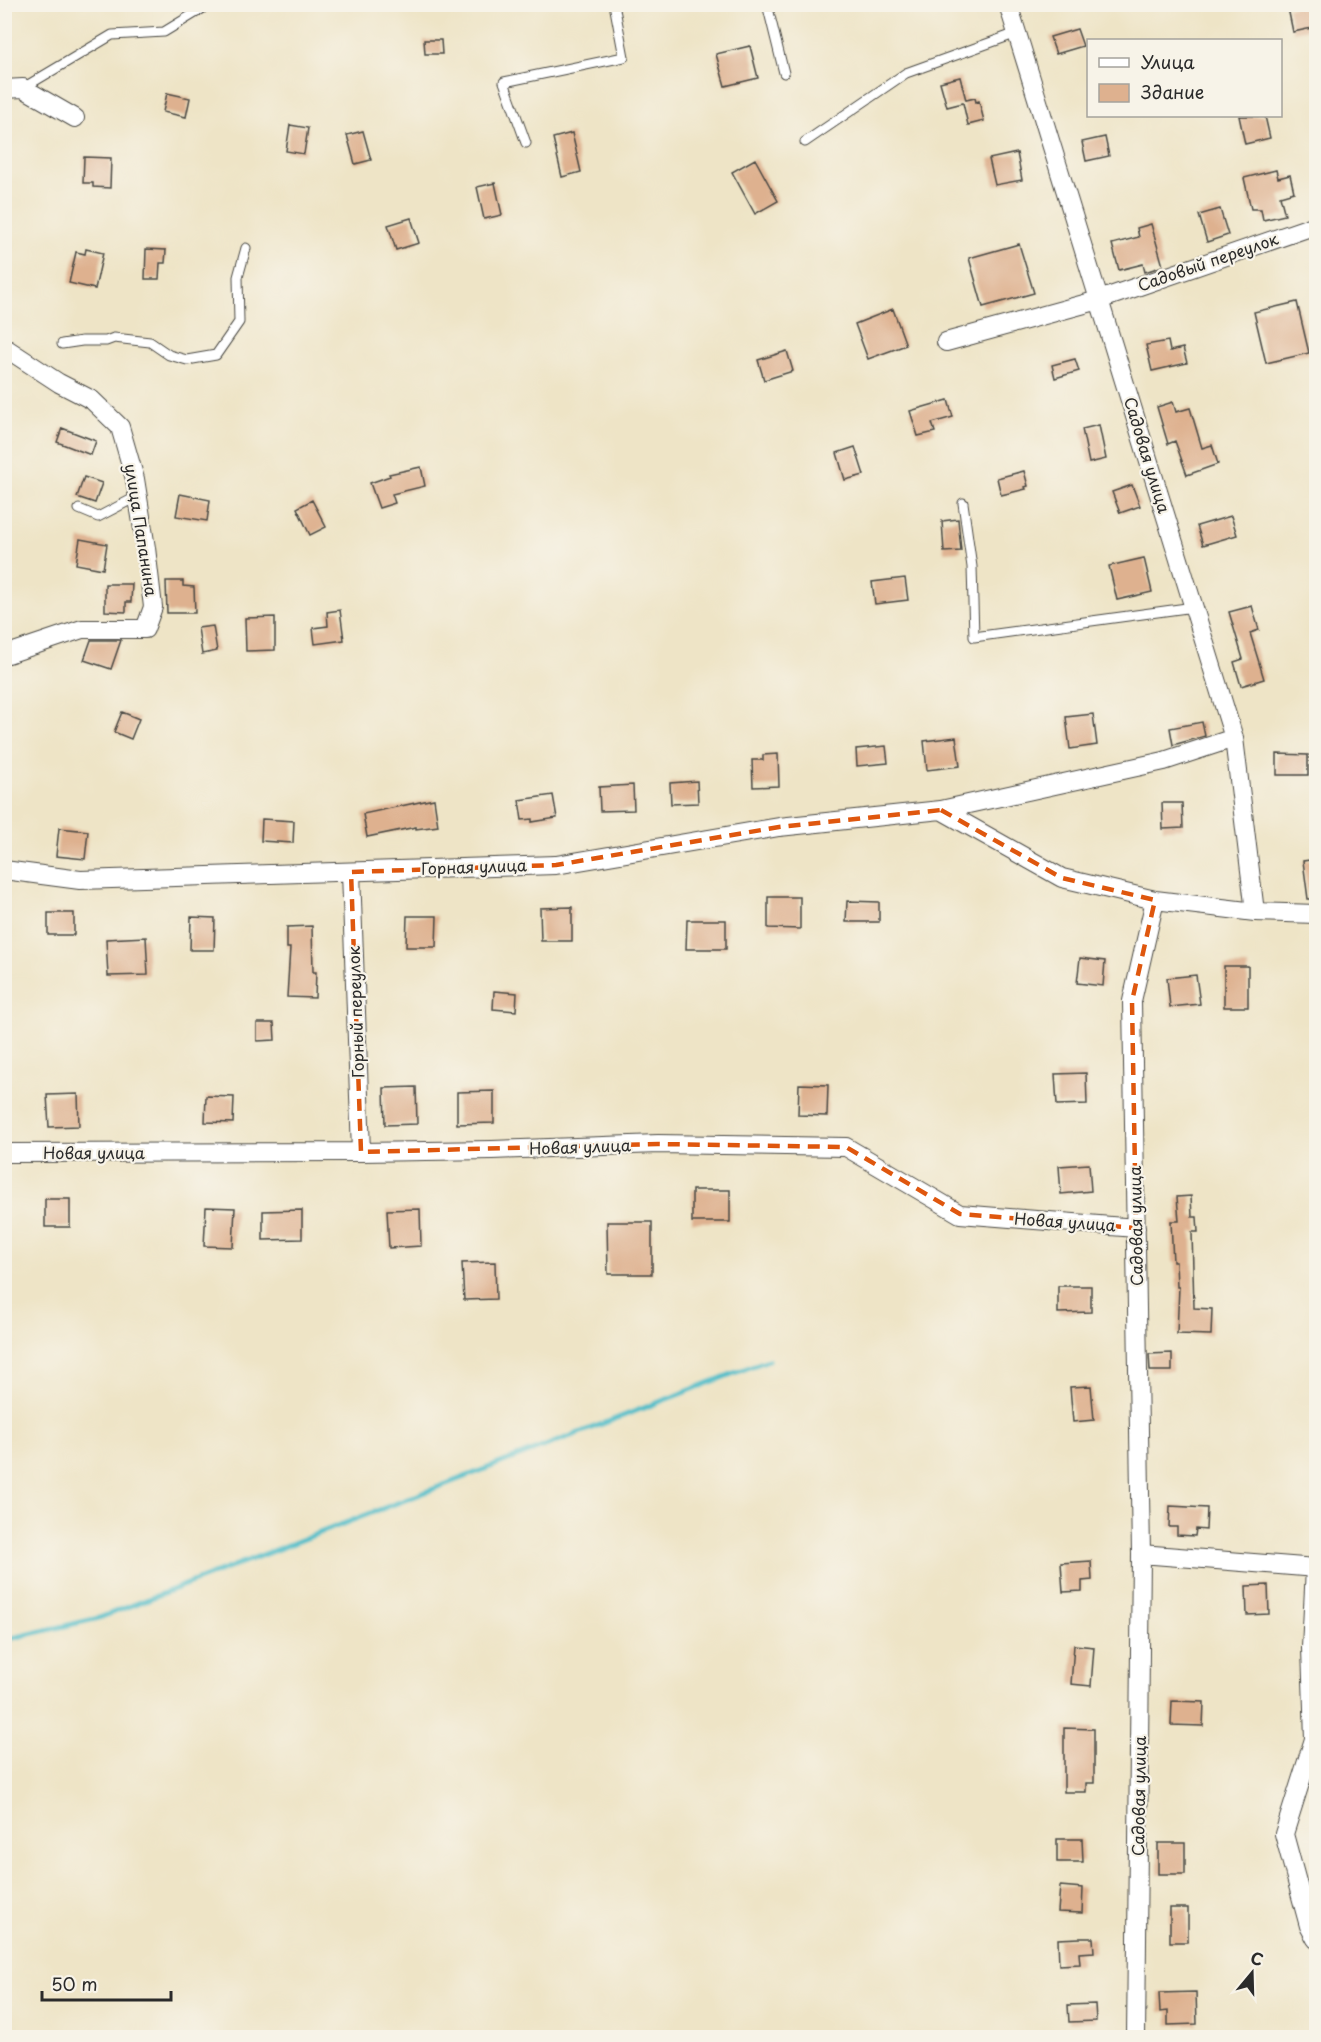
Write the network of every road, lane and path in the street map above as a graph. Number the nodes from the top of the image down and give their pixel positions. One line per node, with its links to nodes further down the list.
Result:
1 (210, 4): 7 (lane)
2 (614, 4): 11 (lane)
3 (767, 4): 6 (lane)
4 (1008, 4): 5 (street, Садовая улица)
5 (1017, 33): 10 (lane); 14 (street, Садовая улица)
6 (784, 72)
7 (24, 88): 8 (street); 9 (street)
8 (4, 89)
9 (75, 118)
10 (805, 142)
11 (526, 143)
12 (1317, 225): 14 (street, Садовый переулок)
13 (246, 248): 16 (lane)
14 (1099, 300): 15 (street, Садовый переулок); 21 (street, Садовая улица)
15 (946, 342)
16 (62, 344)
17 (4, 347): 18 (street, улица Папанина)
18 (138, 496): 20 (lane); 22 (street, улица Папанина)
19 (963, 503): 21 (lane)
20 (79, 509)
21 (1194, 607): 23 (street, Садовая улица)
22 (4, 653)
23 (1234, 738): 24 (street, Горная улица); 28 (street, Садовая улица)
24 (940, 810): 26 (street, Горная улица); 27 (street)
25 (4, 870): 26 (street, Горная улица)
26 (351, 872): 30 (street, Горный переулок)
27 (1155, 900): 28 (street); 32 (street, Садовая улица)
28 (1255, 912): 29 (street)
29 (1317, 914)
30 (361, 1152): 31 (street, Новая улица); 32 (street, Новая улица)
31 (4, 1153)
32 (1136, 1228): 33 (street, Садовая улица)
33 (1142, 1554): 34 (street); 36 (street, Садовая улица)
34 (1316, 1568): 35 (street)
35 (1317, 1939)
36 (1136, 2037)

